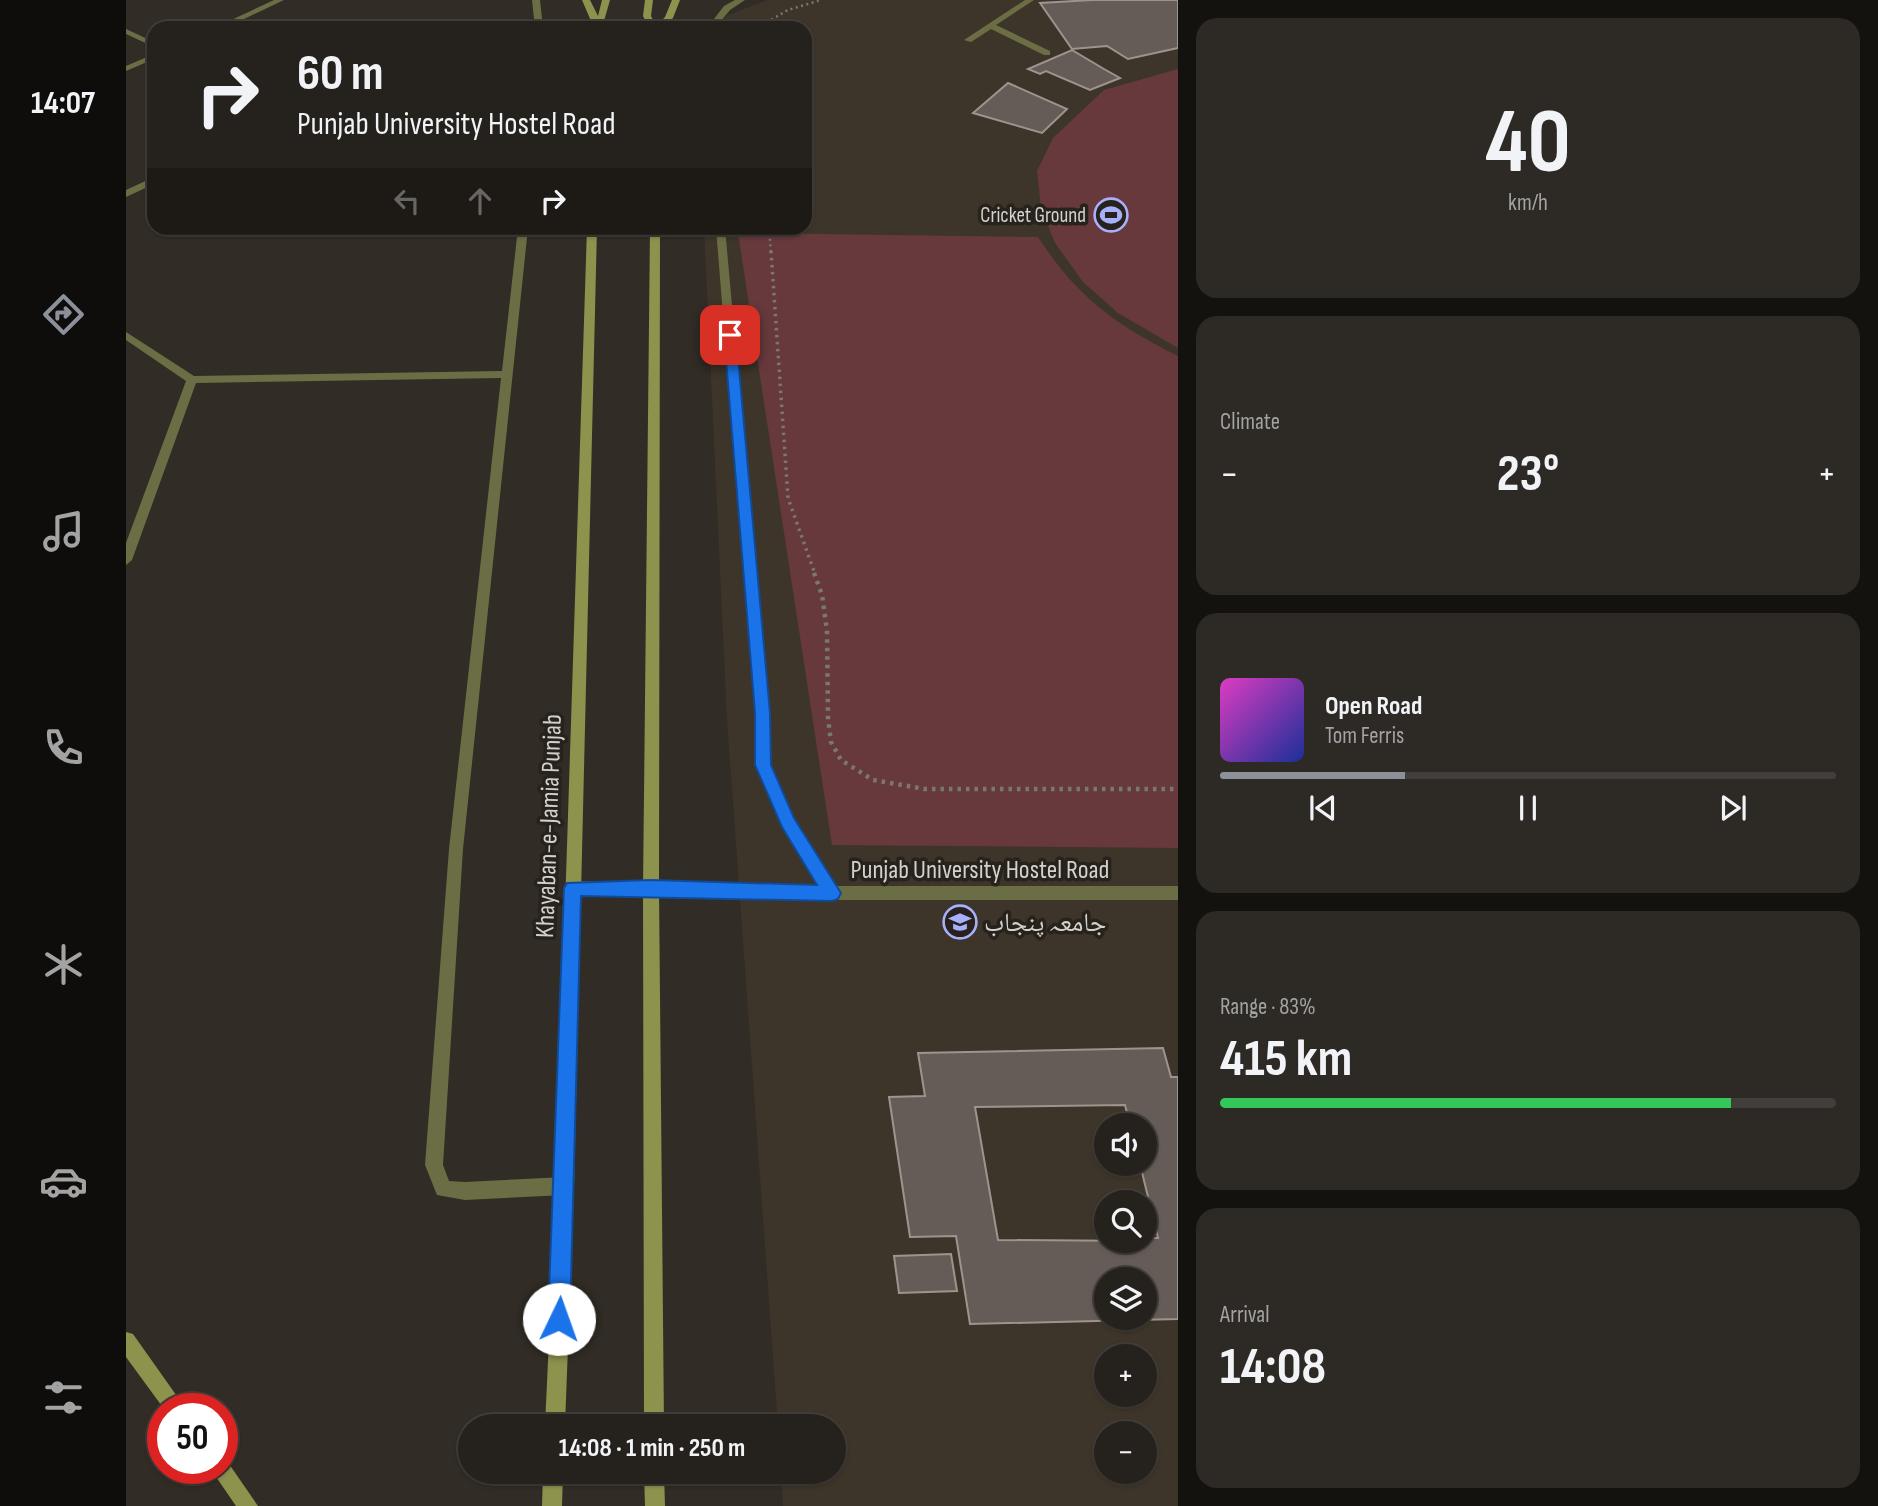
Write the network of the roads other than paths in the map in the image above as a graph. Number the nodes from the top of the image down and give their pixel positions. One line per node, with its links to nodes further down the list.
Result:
1 (281, 0): 9 (street)
2 (536, 0): 10 (street)
3 (586, 0): 11 (main road)
4 (606, 0): 12 (main road)
5 (649, 0): 13 (main road)
6 (676, 0): 14 (main road)
7 (741, 0): 15 (street)
8 (1030, 0): 16 (street)
9 (234, 21)
10 (538, 21)
11 (595, 21)
12 (600, 21)
13 (651, 21)
14 (665, 21)
15 (717, 21)
16 (991, 26): 18 (street); 20 (street)
17 (126, 31): 19 (street)
18 (968, 40)
19 (147, 42)
20 (1047, 53)
21 (147, 59): 22 (street)
22 (126, 69)
23 (147, 184): 24 (street)
24 (126, 194)
25 (522, 235): 30 (street)
26 (592, 235): 33 (main road, Khayaban-e-Jamia Punjab)
27 (655, 235): 34 (main road)
28 (721, 235): 35 (street)
29 (126, 335): 31 (street)
30 (508, 374): 31 (street); 37 (street)
31 (192, 380): 32 (street)
32 (126, 560)
33 (573, 888): 34 (street, Punjab University Hostel Road); 37 (main road, Khayaban-e-Jamia Punjab)
34 (651, 888): 35 (street, Punjab University Hostel Road); 41 (main road)
35 (832, 893): 36 (street, Punjab University Hostel Road)
36 (1178, 893)
37 (565, 1186): 40 (main road, Khayaban-e-Jamia Punjab)
38 (126, 1341): 39 (main road)
39 (164, 1393)
40 (556, 1414)
41 (654, 1414)
42 (232, 1484): 45 (main road)
43 (553, 1484): 46 (main road)
44 (654, 1484): 47 (main road)
45 (248, 1506)
46 (552, 1506)
47 (655, 1506)

